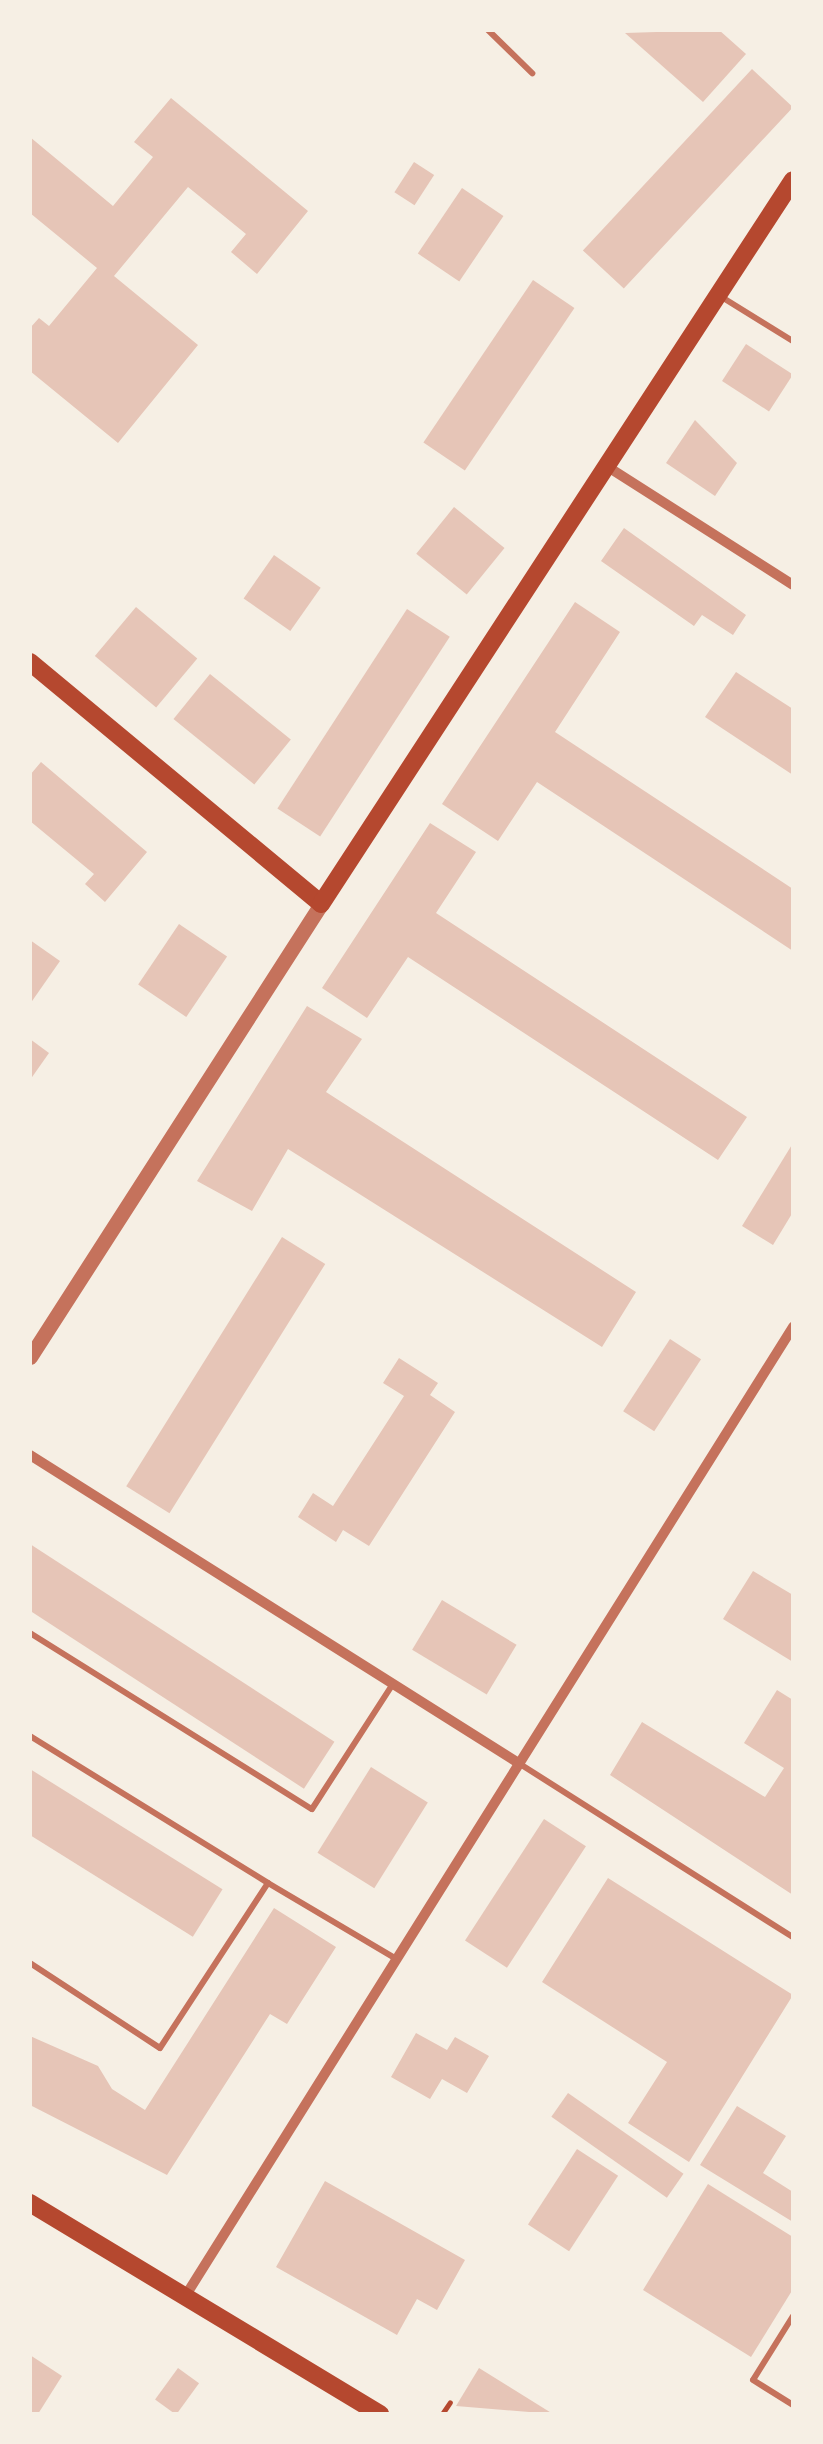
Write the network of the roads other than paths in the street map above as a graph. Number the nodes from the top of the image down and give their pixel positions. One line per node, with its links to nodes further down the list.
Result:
1 (488, 30): 2 (lane)
2 (532, 73)
3 (793, 180): 4 (main road)
4 (719, 295): 5 (lane); 6 (main road)
5 (793, 341)
6 (608, 467): 7 (street); 9 (main road)
7 (793, 585)
8 (30, 662): 9 (main road)
9 (321, 904): 11 (street)
10 (793, 1326): 16 (street)
11 (30, 1357)
12 (30, 1456): 14 (street)
13 (30, 1633): 14 (lane)
14 (393, 1684): 16 (street)
15 (30, 1736): 17 (lane)
16 (517, 1762): 18 (lane); 19 (street)
17 (268, 1883): 19 (lane); 20 (lane)
18 (793, 1937)
19 (396, 1958): 22 (street)
20 (30, 1964)
21 (30, 2203): 22 (main road)
22 (186, 2296): 25 (main road)
23 (793, 2316): 24 (lane)
24 (793, 2405)
25 (380, 2414)

